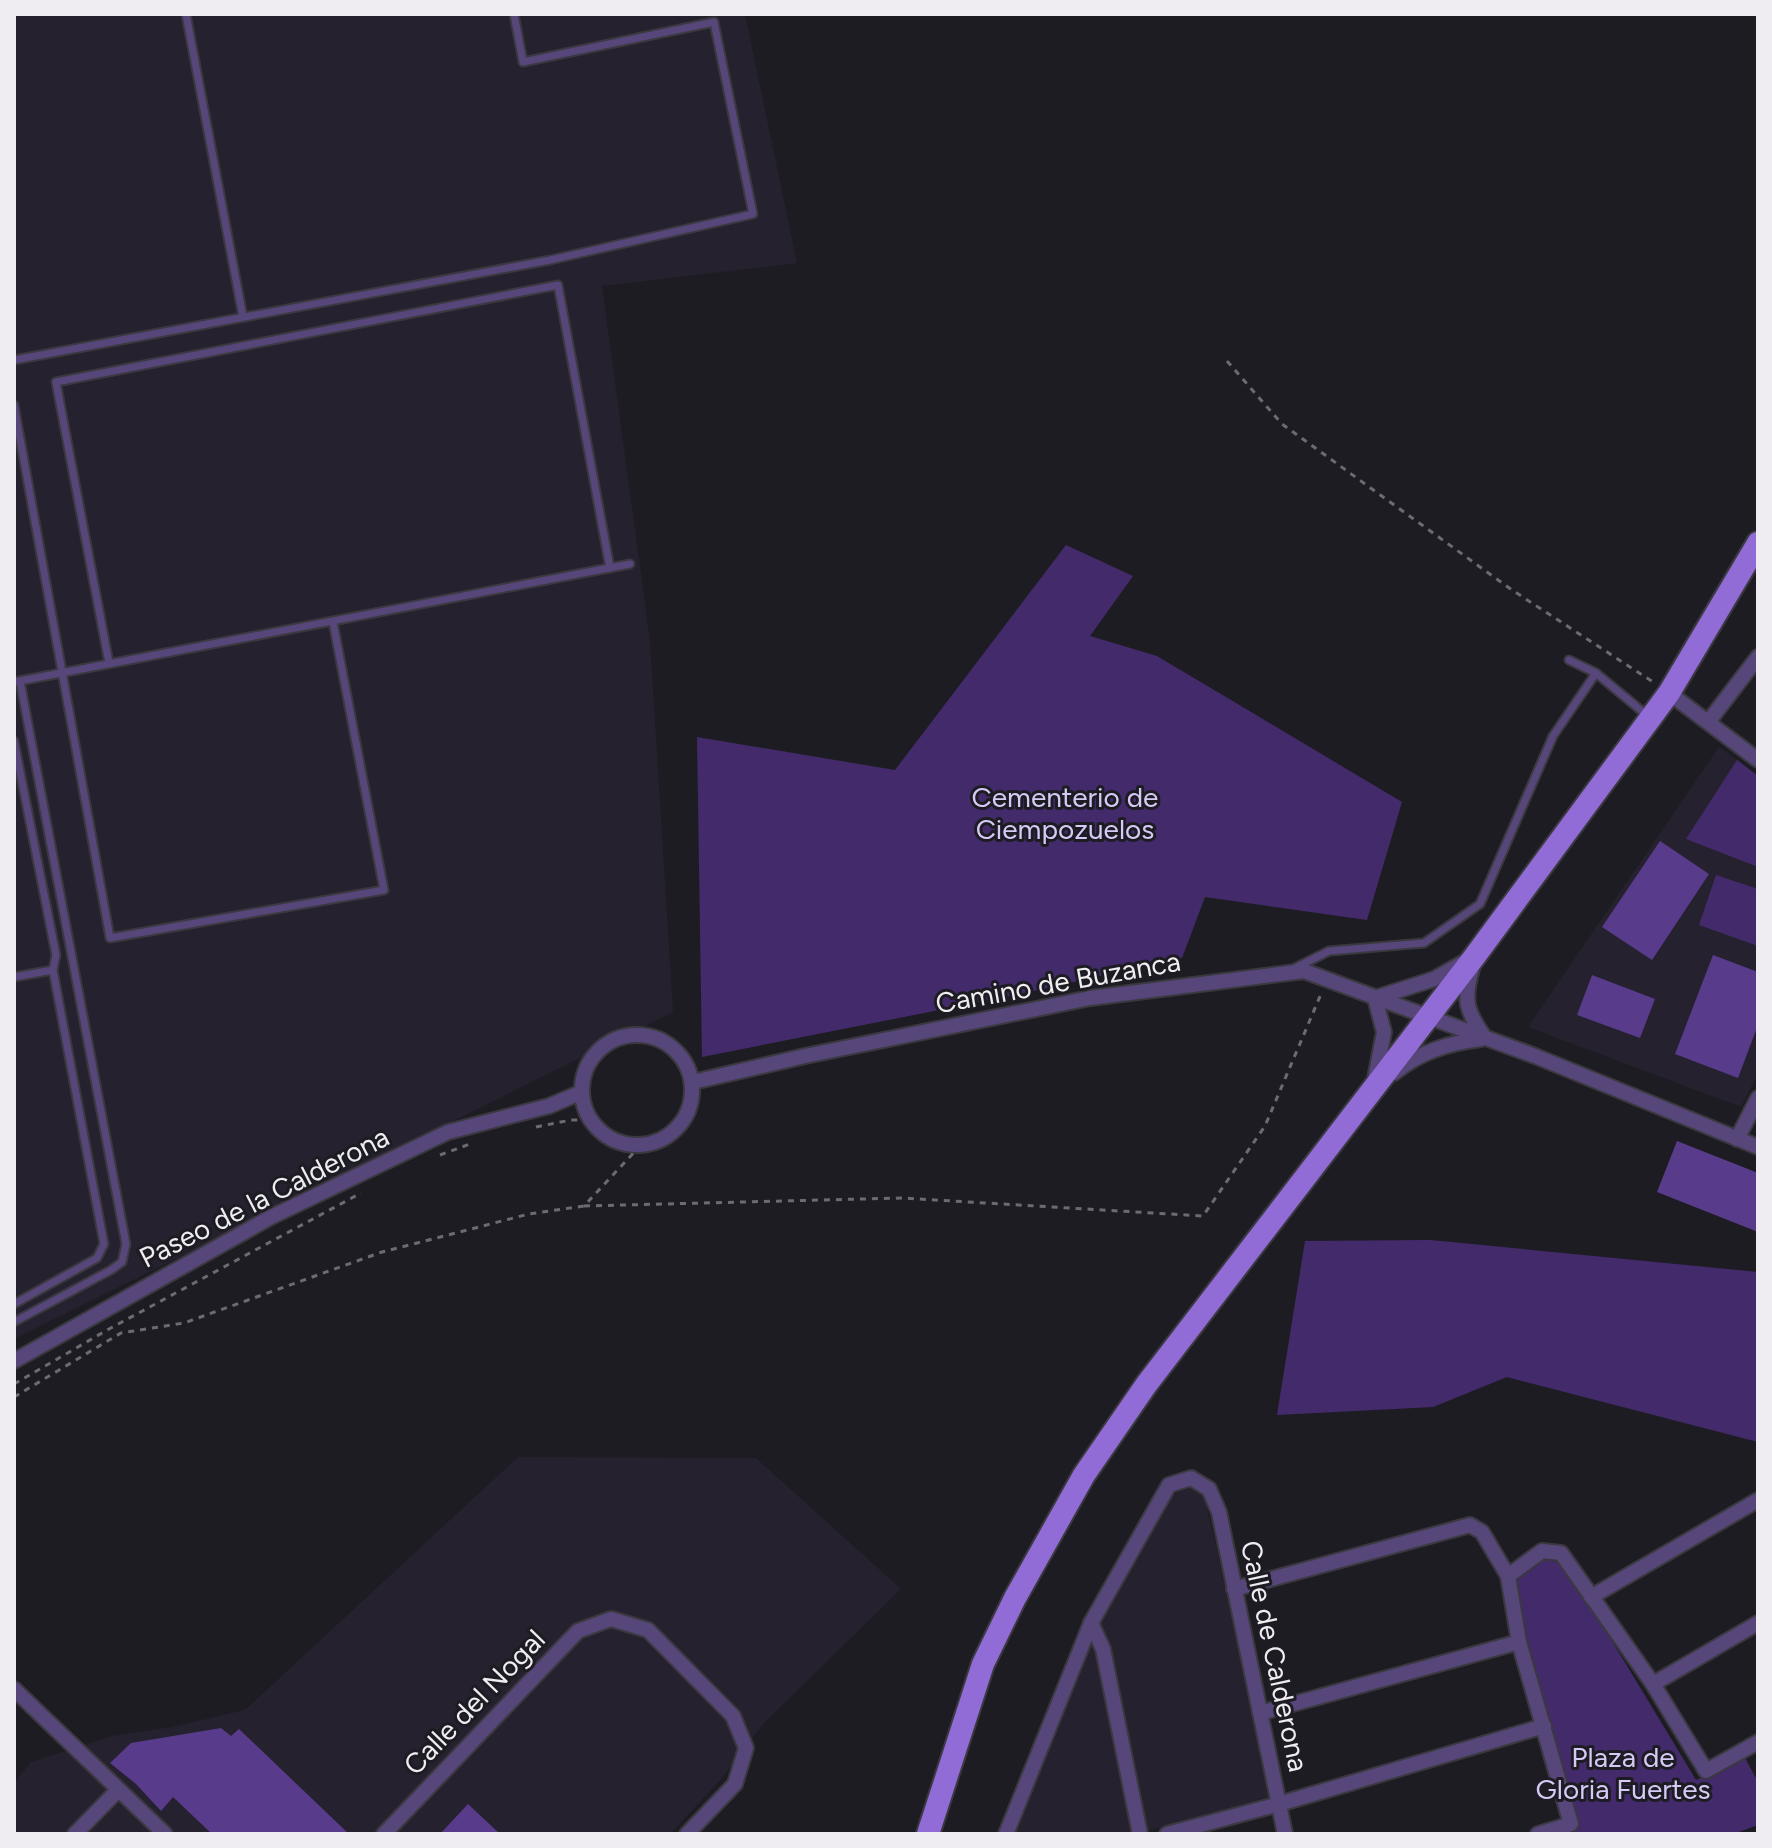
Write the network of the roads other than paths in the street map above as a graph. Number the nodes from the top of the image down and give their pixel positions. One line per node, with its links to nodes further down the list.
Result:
1 (186, 14): 3 (lane)
2 (514, 14): 3 (lane)
3 (243, 317): 4 (lane)
4 (14, 360)
5 (14, 405): 13 (lane)
6 (1758, 543): 16 (main road)
7 (630, 564): 8 (lane)
8 (610, 568): 9 (lane); 12 (lane)
9 (333, 622): 12 (lane); 13 (lane)
10 (1758, 657): 18 (street)
11 (1569, 660): 14 (lane)
12 (109, 663): 13 (lane)
13 (61, 673): 15 (lane)
14 (1596, 673): 17 (lane); 23 (lane)
15 (17, 682): 37 (lane)
16 (1669, 693): 17 (main road); 18 (street)
17 (1651, 718): 21 (main road)
18 (1709, 721): 20 (street)
19 (14, 741): 22 (lane)
20 (1758, 760)
21 (1475, 956): 25 (street); 26 (main road); 27 (street)
22 (53, 970): 24 (lane); 36 (lane)
23 (1287, 973): 25 (street, Camino de Buzanca); 28 (street, Camino de Buzanca)
24 (14, 977)
25 (1375, 998): 26 (street, Camino de Buzanca); 30 (street)
26 (1427, 1018): 27 (street, Camino de Buzanca); 30 (main road)
27 (1485, 1038): 30 (street); 34 (street, Camino de Buzanca)
28 (693, 1082): 29 (street); 33 (street)
29 (582, 1092): 32 (street, Paseo de la Calderona); 33 (street)
30 (1372, 1092): 57 (main road)
31 (1758, 1098): 34 (street)
32 (549, 1106): 33 (street, Paseo de la Calderona); 38 (street, Paseo de la Calderona)
33 (588, 1114)
34 (1737, 1139): 35 (street, Camino de Buzanca)
35 (1758, 1147)
36 (14, 1304)
37 (14, 1322)
38 (14, 1361)
39 (1758, 1500): 42 (street)
40 (1508, 1576): 41 (street); 42 (street); 45 (street)
41 (1234, 1589): 43 (street, Calle de Calderona); 48 (street, Calle de Calderona)
42 (1591, 1597): 46 (street)
43 (1091, 1623): 58 (street); 59 (street)
44 (1758, 1623): 46 (street)
45 (1519, 1642): 48 (street); 49 (street)
46 (1653, 1684): 50 (street)
47 (14, 1689): 51 (street)
48 (1260, 1713): 52 (street, Calle de Calderona)
49 (1544, 1726): 52 (street); 62 (street)
50 (1758, 1742)
51 (118, 1790): 53 (street); 54 (street)
52 (1279, 1804): 60 (street); 61 (street, Calle de Calderona)
53 (75, 1834)
54 (165, 1834)
55 (384, 1834): 56 (street, Calle del Nogal)
56 (687, 1834)
57 (928, 1834)
58 (1006, 1834)
59 (1140, 1834)
60 (1167, 1834)
61 (1285, 1834)
62 (1538, 1834)

